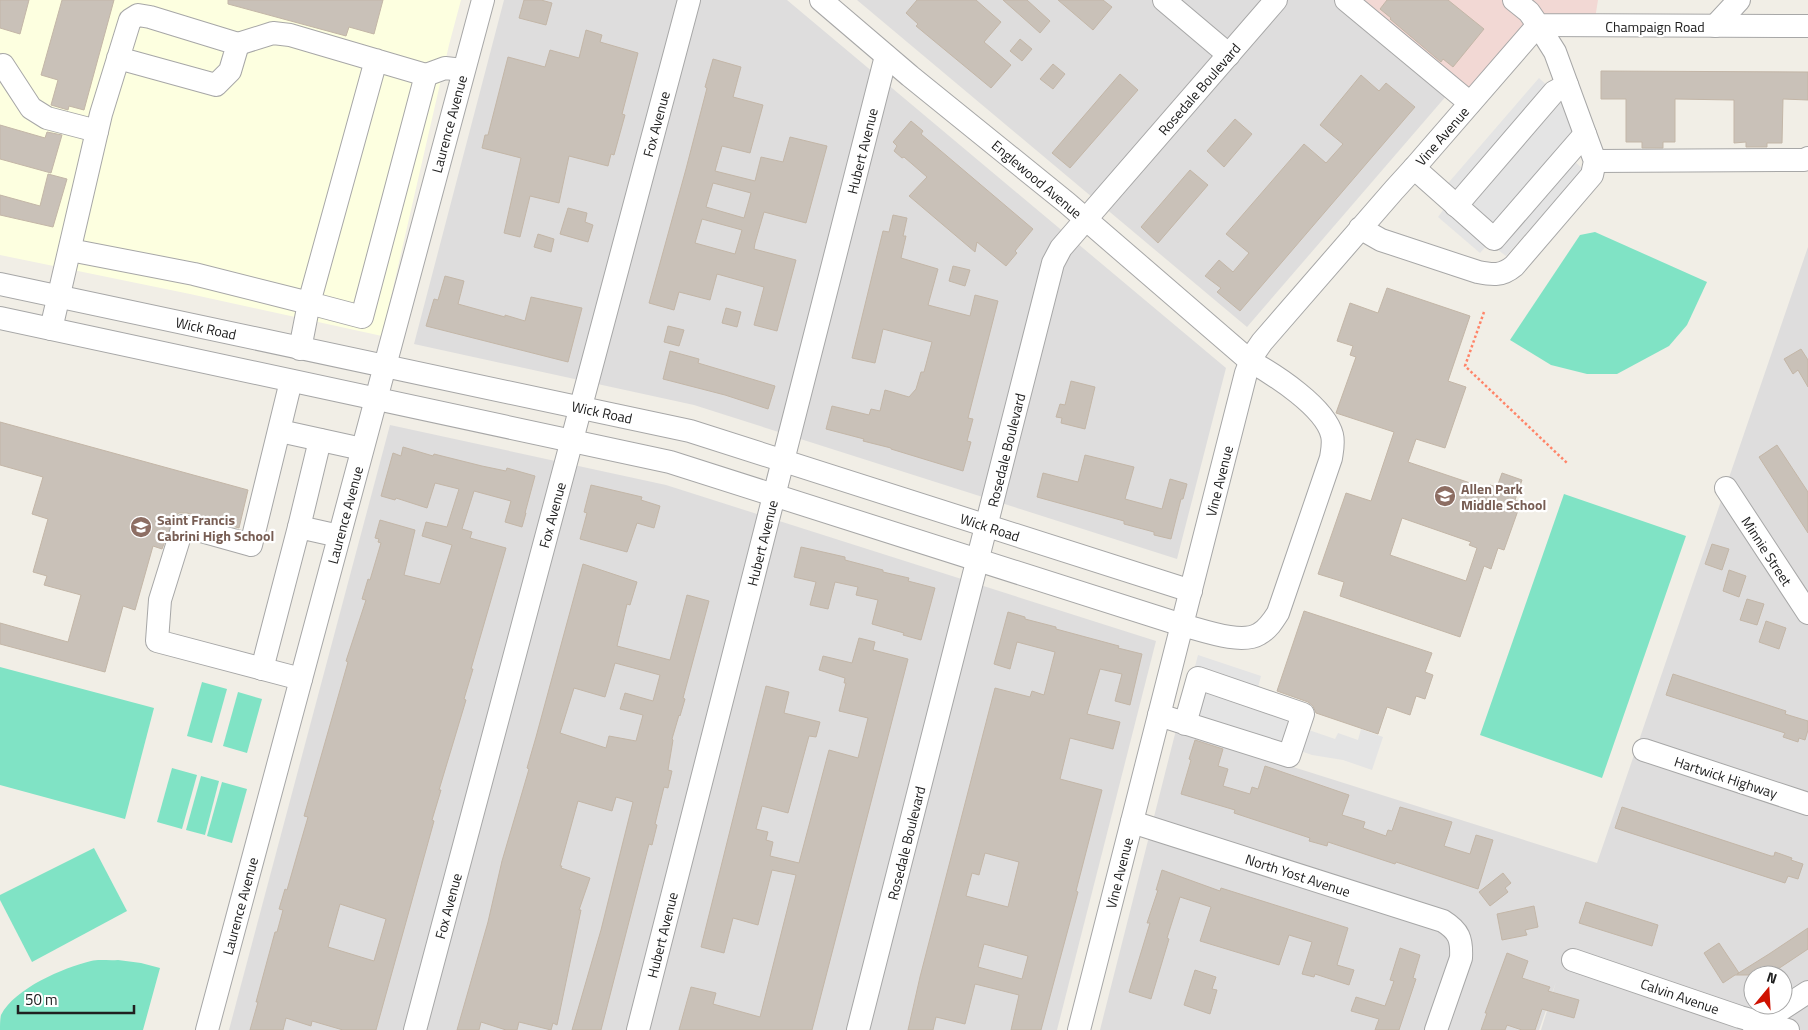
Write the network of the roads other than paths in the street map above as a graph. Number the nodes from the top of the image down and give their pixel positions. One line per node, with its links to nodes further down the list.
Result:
1 (482, 0): 18 (street, Laurence Avenue)
2 (689, 0): 45 (street, Fox Avenue)
3 (821, 0): 14 (street, Englewood Avenue)
4 (1164, 0): 13 (street)
5 (1276, 0): 13 (street, Rosedale Boulevard)
6 (1346, 0): 22 (street)
7 (1514, 0): 9 (street)
8 (1739, 0): 10 (street)
9 (1538, 25): 10 (street, Champaign Road); 20 (street); 22 (street, Vine Avenue)
10 (1715, 26): 11 (street, Champaign Road)
11 (1808, 26)
12 (238, 44): 15 (street); 15 (street); 16 (street)
13 (1229, 55): 30 (street, Rosedale Boulevard)
14 (886, 56): 30 (street, Englewood Avenue); 50 (street, Hubert Avenue)
15 (118, 58): 24 (street)
16 (376, 60): 19 (street); 35 (street)
17 (3, 65): 24 (street)
18 (463, 70): 19 (street); 23 (street, Laurence Avenue)
19 (426, 74): 21 (street)
20 (1567, 85): 25 (street); 29 (street)
21 (418, 101): 23 (street); 35 (street)
22 (1470, 103): 28 (street, Vine Avenue)
23 (452, 111): 42 (street, Laurence Avenue)
24 (97, 131): 32 (street)
25 (1585, 134): 27 (street); 29 (street)
26 (1808, 158): 27 (street)
27 (1595, 161): 31 (street)
28 (1414, 168): 29 (street); 31 (street, Vine Avenue)
29 (1456, 206)
30 (1086, 220): 41 (street, Englewood Avenue); 53 (street, Rosedale Boulevard)
31 (1360, 228): 41 (street, Vine Avenue)
32 (70, 250): 34 (street); 35 (street)
33 (0, 284): 34 (street, Wick Road)
34 (59, 297): 37 (street, Wick Road); 38 (street)
35 (309, 304): 39 (street)
36 (0, 318): 38 (street)
37 (198, 327): 39 (street, Wick Road); 40 (street)
38 (51, 329): 40 (street)
39 (300, 348): 42 (street, Wick Road)
40 (191, 359): 43 (street)
41 (1250, 361): 57 (street, Vine Avenue); 59 (street, Englewood Avenue)
42 (384, 367): 44 (street, Laurence Avenue); 45 (street, Wick Road)
43 (291, 381): 44 (street); 46 (street)
44 (376, 399): 48 (street); 49 (street, Laurence Avenue)
45 (581, 407): 48 (street, Fox Avenue); 50 (street, Wick Road)
46 (280, 431): 47 (street); 60 (street)
47 (320, 440): 49 (street); 54 (street)
48 (572, 441): 52 (street); 72 (street, Fox Avenue)
49 (362, 449): 55 (street, Laurence Avenue)
50 (783, 461): 52 (street, Hubert Avenue); 53 (street, Wick Road)
51 (1726, 488): 58 (street, Minnie Street)
52 (774, 496): 56 (street); 73 (street, Hubert Avenue)
53 (987, 526): 56 (street, Rosedale Boulevard); 57 (street, Wick Road)
54 (299, 527): 55 (street); 60 (street)
55 (339, 536): 61 (street, Laurence Avenue)
56 (978, 560): 59 (street); 74 (street, Rosedale Boulevard)
57 (1191, 591): 59 (street, Vine Avenue)
58 (1808, 613)
59 (1182, 625): 62 (street, Vine Avenue)
60 (262, 669): 61 (street)
61 (301, 679): 71 (street, Laurence Avenue)
62 (1159, 715): 63 (street); 66 (street, Vine Avenue)
63 (1185, 724): 63 (street)
64 (1644, 750): 65 (street, Hartwick Highway)
65 (1808, 804)
66 (1132, 822): 70 (street, Vine Avenue); 75 (street, North Yost Avenue)
67 (1573, 960): 69 (street, Calvin Avenue)
68 (1808, 992): 69 (street)
69 (1755, 1026): 76 (street, Calvin Avenue)
70 (1084, 1029)
71 (207, 1030)
72 (415, 1030)
73 (638, 1030)
74 (858, 1030)
75 (1436, 1030)
76 (1788, 1030)

